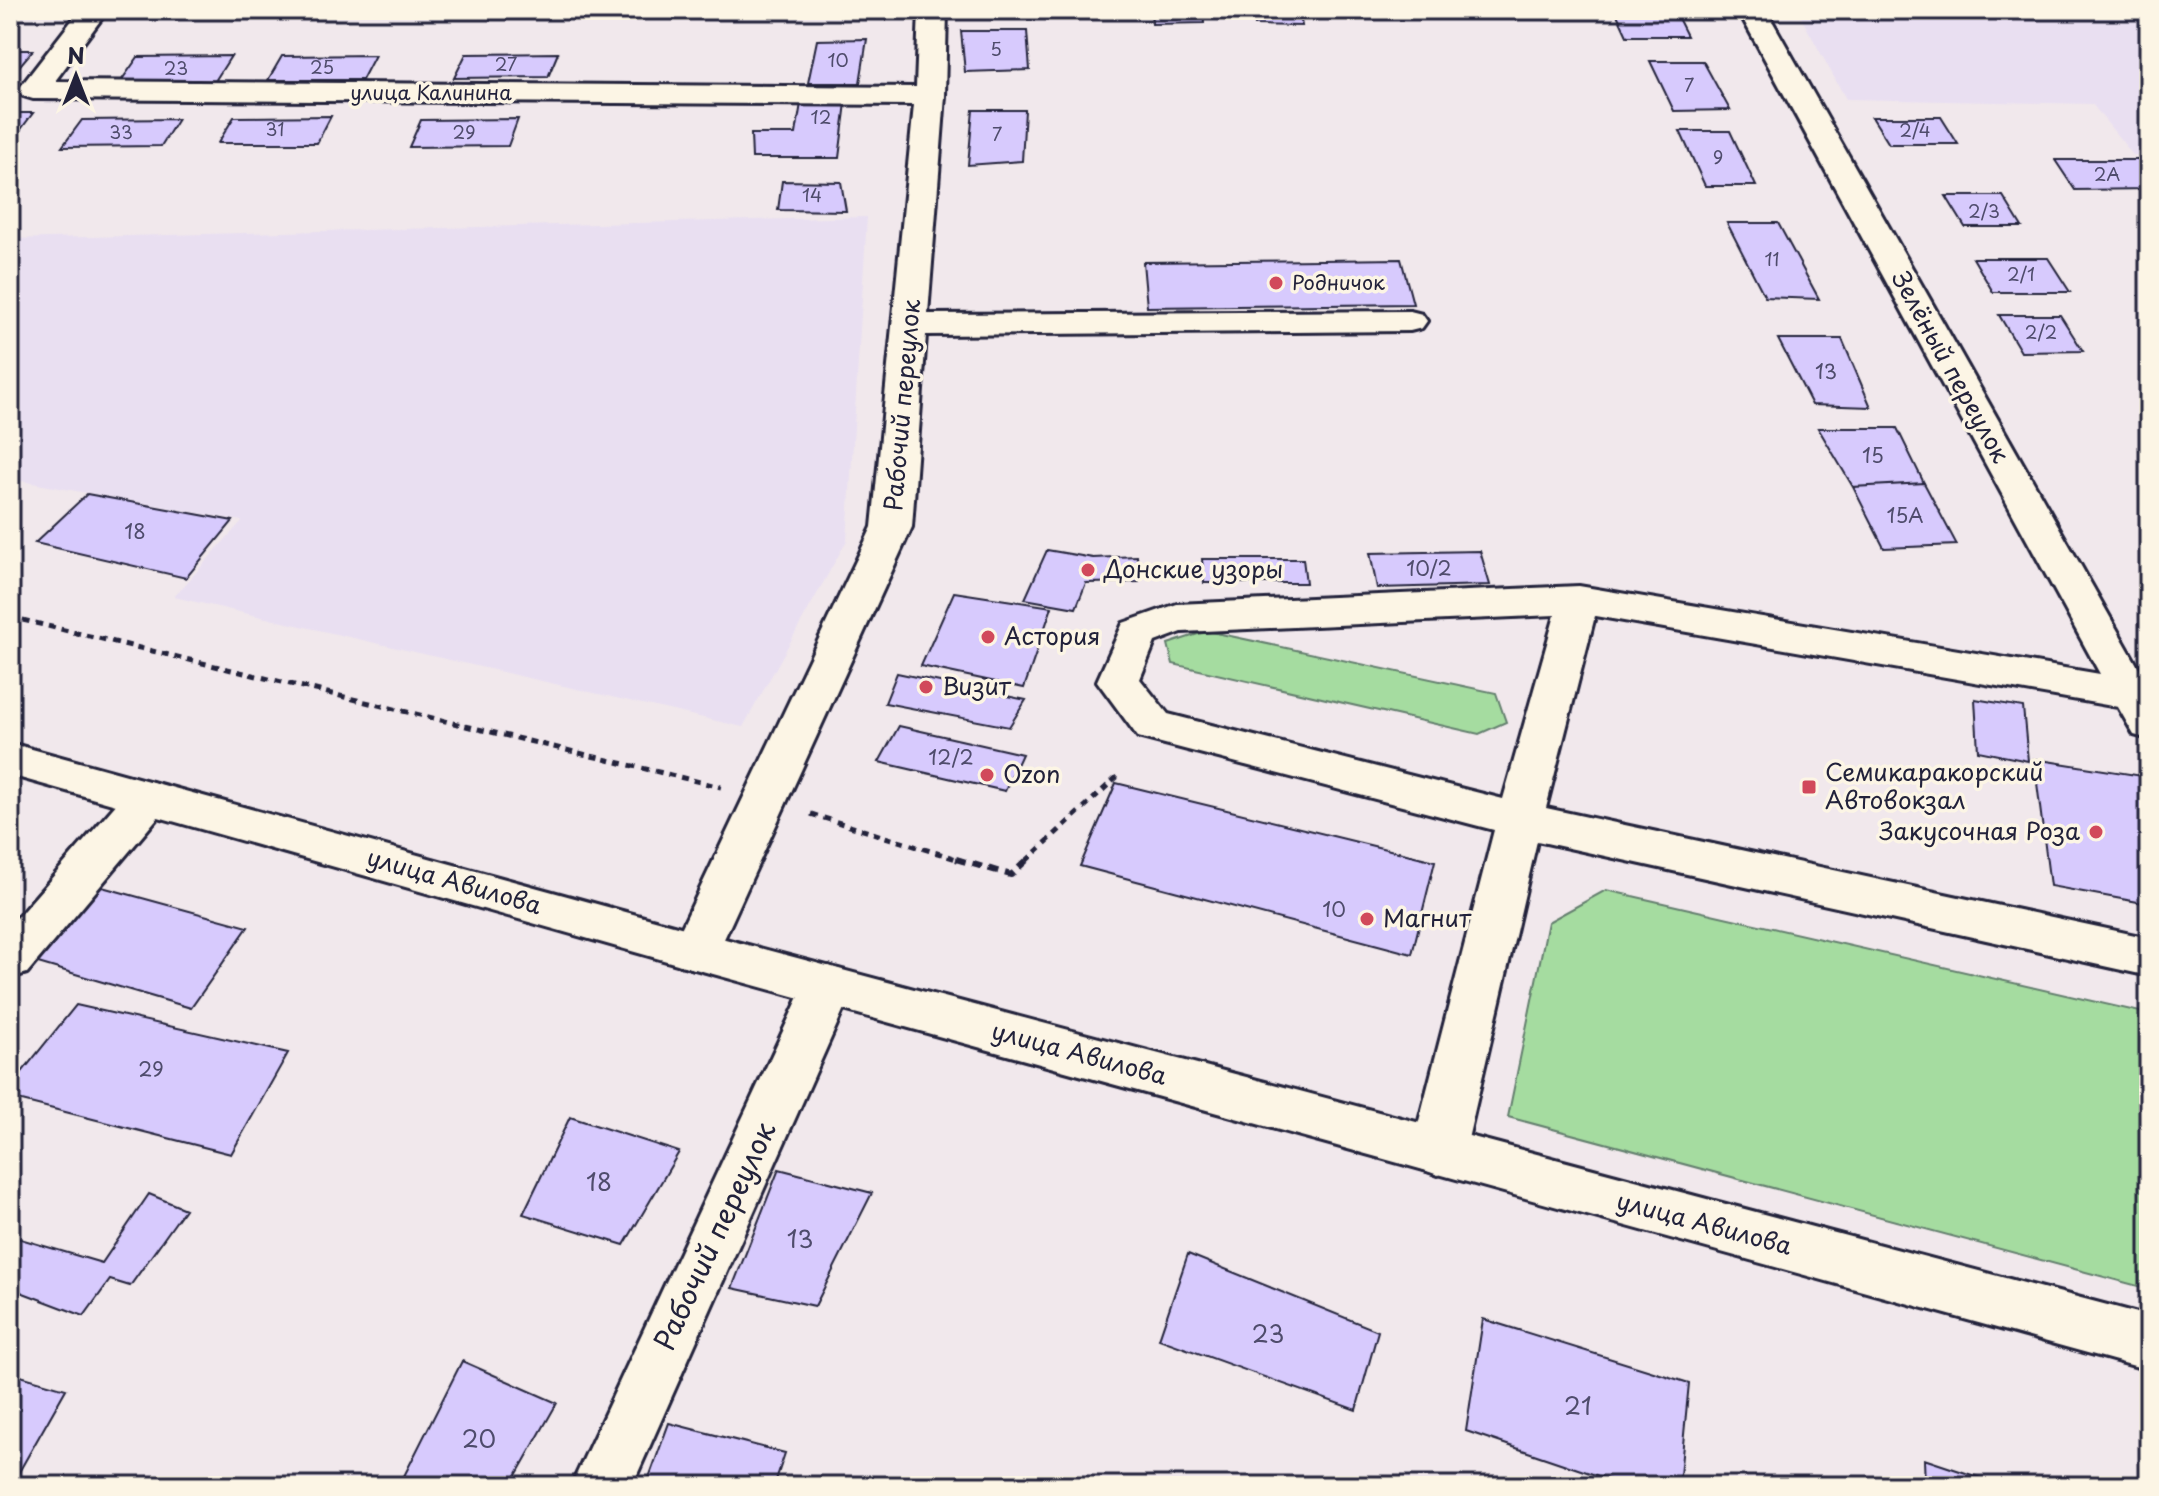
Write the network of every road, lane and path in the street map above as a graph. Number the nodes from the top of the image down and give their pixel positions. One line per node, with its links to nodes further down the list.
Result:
1 (94, 10): 4 (street, улица Калинина)
2 (933, 10): 4 (street, Рабочий переулок)
3 (1752, 10): 9 (street, Зелёный переулок)
4 (930, 96): 6 (street, Рабочий переулок)
5 (1410, 321): 6 (street)
6 (910, 325): 13 (street, Рабочий переулок)
7 (1579, 600): 9 (street); 14 (street); 14 (street)
8 (10, 617): 13 (path)
9 (2140, 709)
10 (10, 759): 12 (street, улица Авилова)
11 (1119, 775): 13 (path)
12 (148, 798): 15 (street, улица Авилова); 17 (street)
13 (766, 798): 15 (street, Рабочий переулок)
14 (1521, 820): 16 (street); 19 (street)
15 (695, 950): 18 (street, улица Авилова)
16 (2149, 957)
17 (10, 959)
18 (829, 986): 19 (street, улица Авилова); 21 (street, Рабочий переулок)
19 (1438, 1152): 20 (street, улица Авилова)
20 (2149, 1343)
21 (601, 1486)

